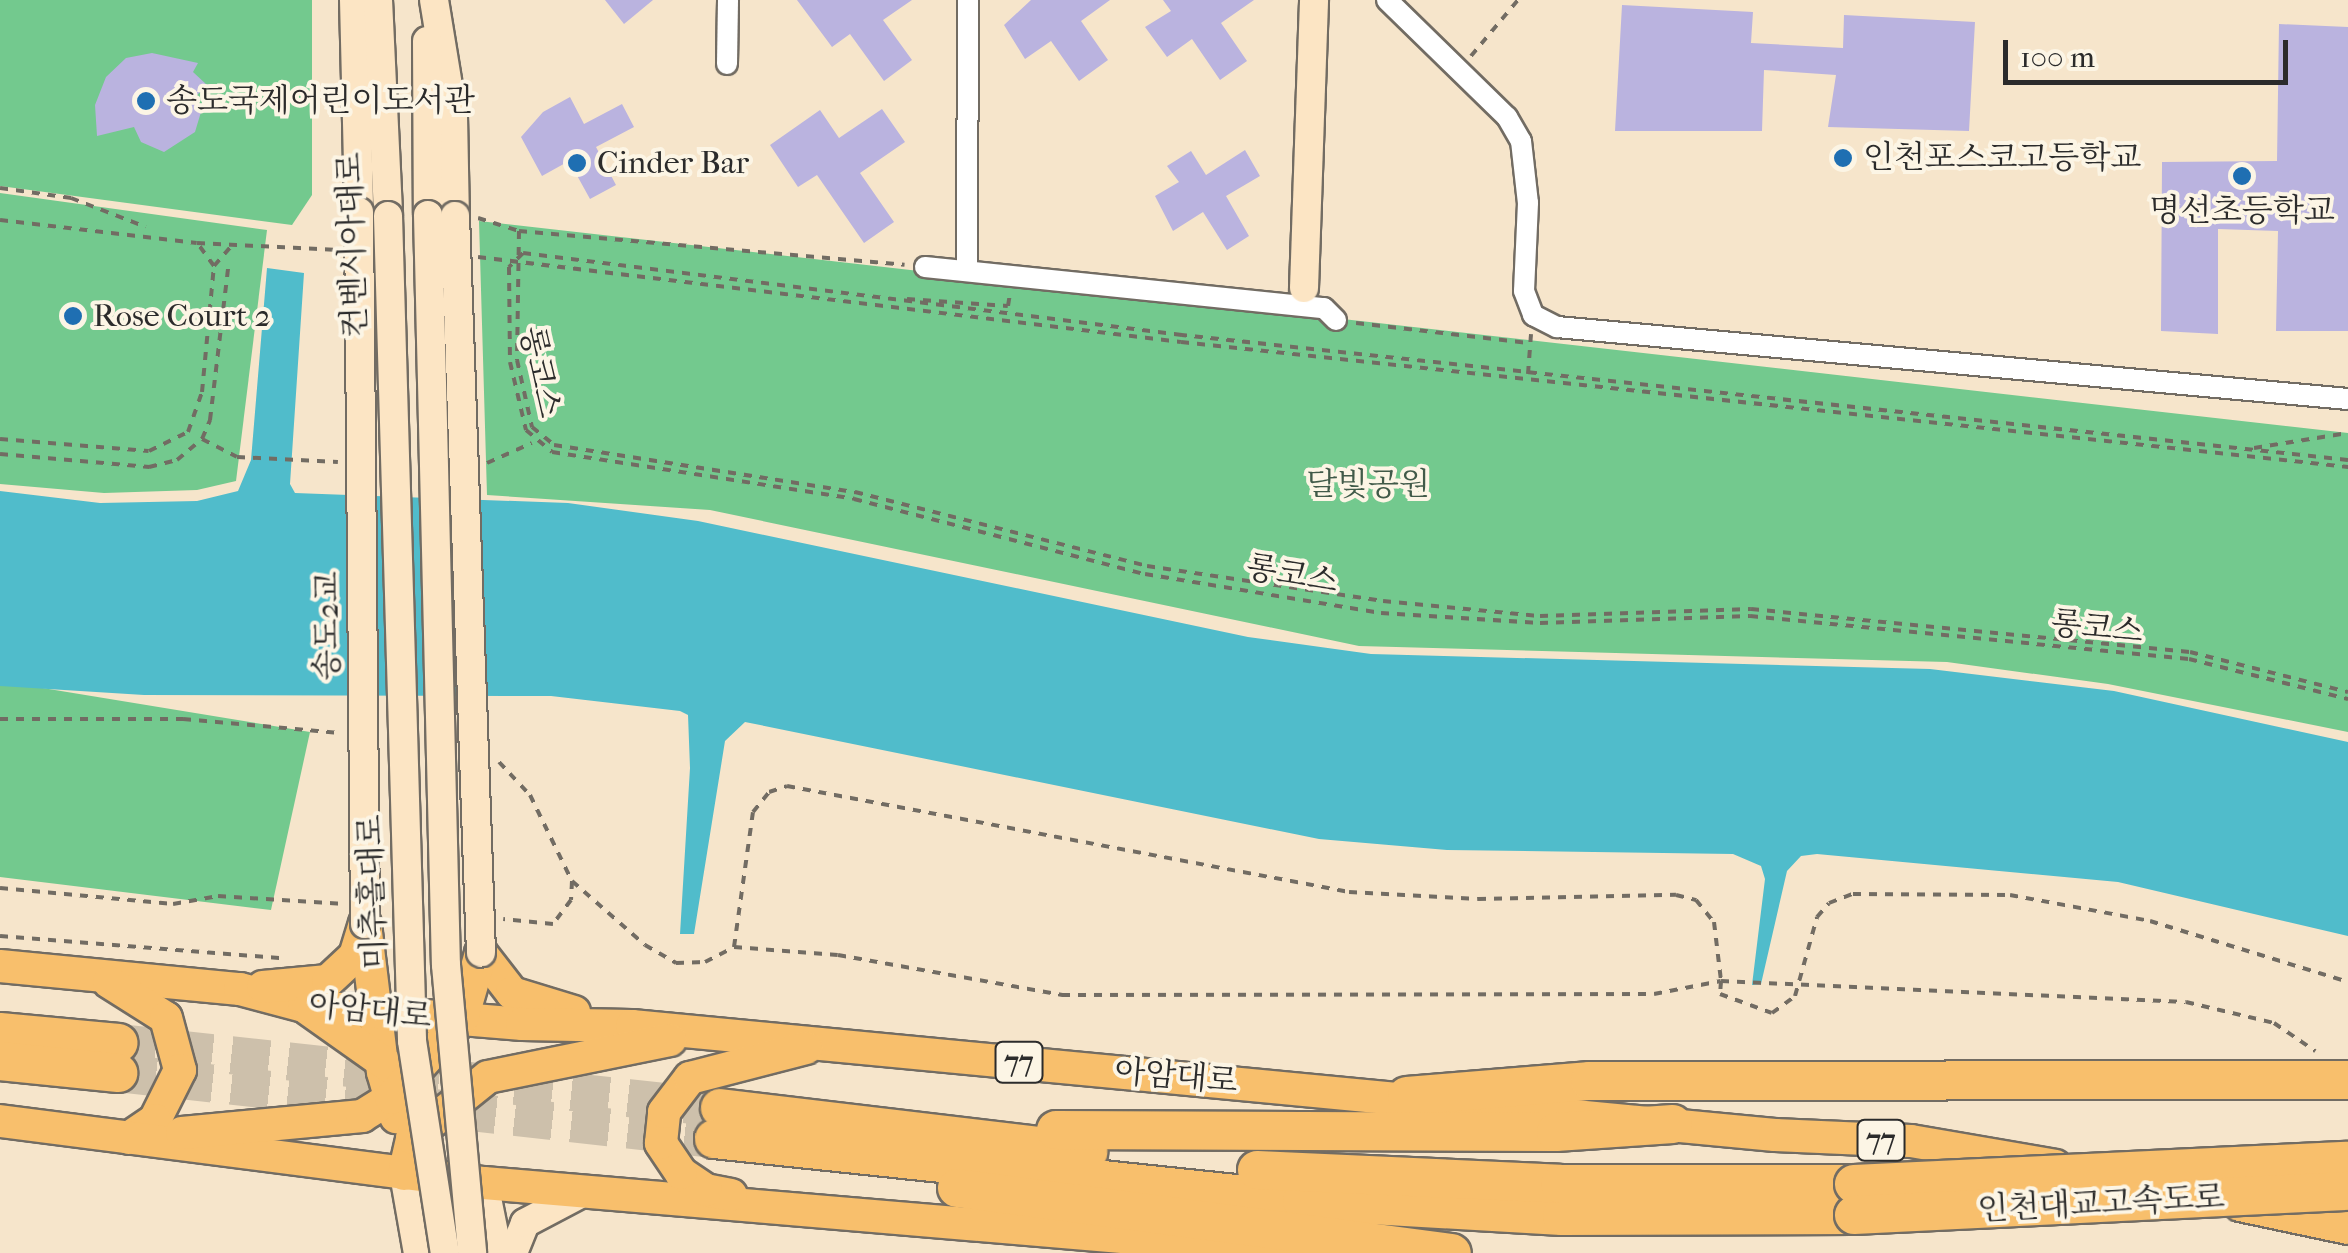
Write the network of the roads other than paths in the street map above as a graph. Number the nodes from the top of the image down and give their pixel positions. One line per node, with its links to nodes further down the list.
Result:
1 (354, 0): 17 (main road, 컨벤시아대로, bridge)
2 (378, 0): 19 (main road, 컨벤시아대로, bridge)
3 (430, 0): 10 (main road); 11 (main road)
4 (452, 0): 10 (main road)
5 (728, 0): 9 (street)
6 (968, 0): 13 (street)
7 (1314, 0): 14 (main road)
8 (1387, 0): 16 (street)
9 (726, 64)
10 (453, 116): 11 (main road)
11 (452, 216): 18 (main road, bridge)
12 (924, 267): 13 (street)
13 (966, 272): 15 (street)
14 (1304, 288)
15 (1336, 320)
16 (2348, 399)
17 (362, 485): 20 (main road, 송도2교, bridge)
18 (450, 485): 22 (main road, bridge); 38 (main road, bridge)
19 (404, 766): 53 (main road, 미추홀대로, bridge)
20 (364, 767): 21 (main road, 미추홀대로, bridge)
21 (359, 914): 25 (main road); 27 (main road)
22 (481, 953): 28 (main road); 29 (main road)
23 (0, 966): 24 (main road, 아암대로 / 77)
24 (97, 975): 25 (main road, 아암대로 / 77); 42 (main road)
25 (240, 989): 26 (main road, 아암대로 / 77)
26 (304, 1006): 27 (main road, 아암대로 / 77); 33 (main road)
27 (377, 1012): 28 (main road, 아암대로 / 77); 33 (main road)
28 (462, 1019): 29 (main road, 아암대로 / 77); 36 (main road)
29 (632, 1026): 31 (main road, 아암대로 / 77)
30 (0, 1032): 34 (highway)
31 (708, 1033): 32 (main road, 아암대로 / 77); 38 (main road)
32 (820, 1044): 37 (main road, 아암대로 / 77); 50 (main road)
33 (382, 1056): 36 (main road)
34 (0, 1061)
35 (2348, 1080): 37 (highway)
36 (398, 1092): 38 (main road); 42 (main road)
37 (1407, 1096): 40 (main road, 아암대로 / 77)
38 (433, 1118): 45 (main road); 46 (main road); 46 (main road, bridge)
39 (0, 1121): 42 (main road)
40 (1673, 1124): 41 (highway); 51 (main road, 아암대로 / 77)
41 (863, 1125): 43 (highway); 49 (highway)
42 (128, 1138): 45 (main road)
43 (805, 1148): 49 (highway); 58 (highway)
44 (2348, 1161): 49 (highway, 인천대교고속도로, bridge)
45 (404, 1174): 46 (main road); 52 (main road)
46 (469, 1176): 48 (main road); 54 (main road, bridge); 55 (main road)
47 (2348, 1191): 49 (highway, 인천대교고속도로, bridge)
48 (584, 1192): 50 (main road); 56 (main road)
49 (1854, 1200)
50 (761, 1209): 57 (main road)
51 (2348, 1228)
52 (418, 1253)
53 (445, 1253)
54 (472, 1253)
55 (498, 1253)
56 (513, 1253)
57 (1310, 1253)
58 (1452, 1253)

